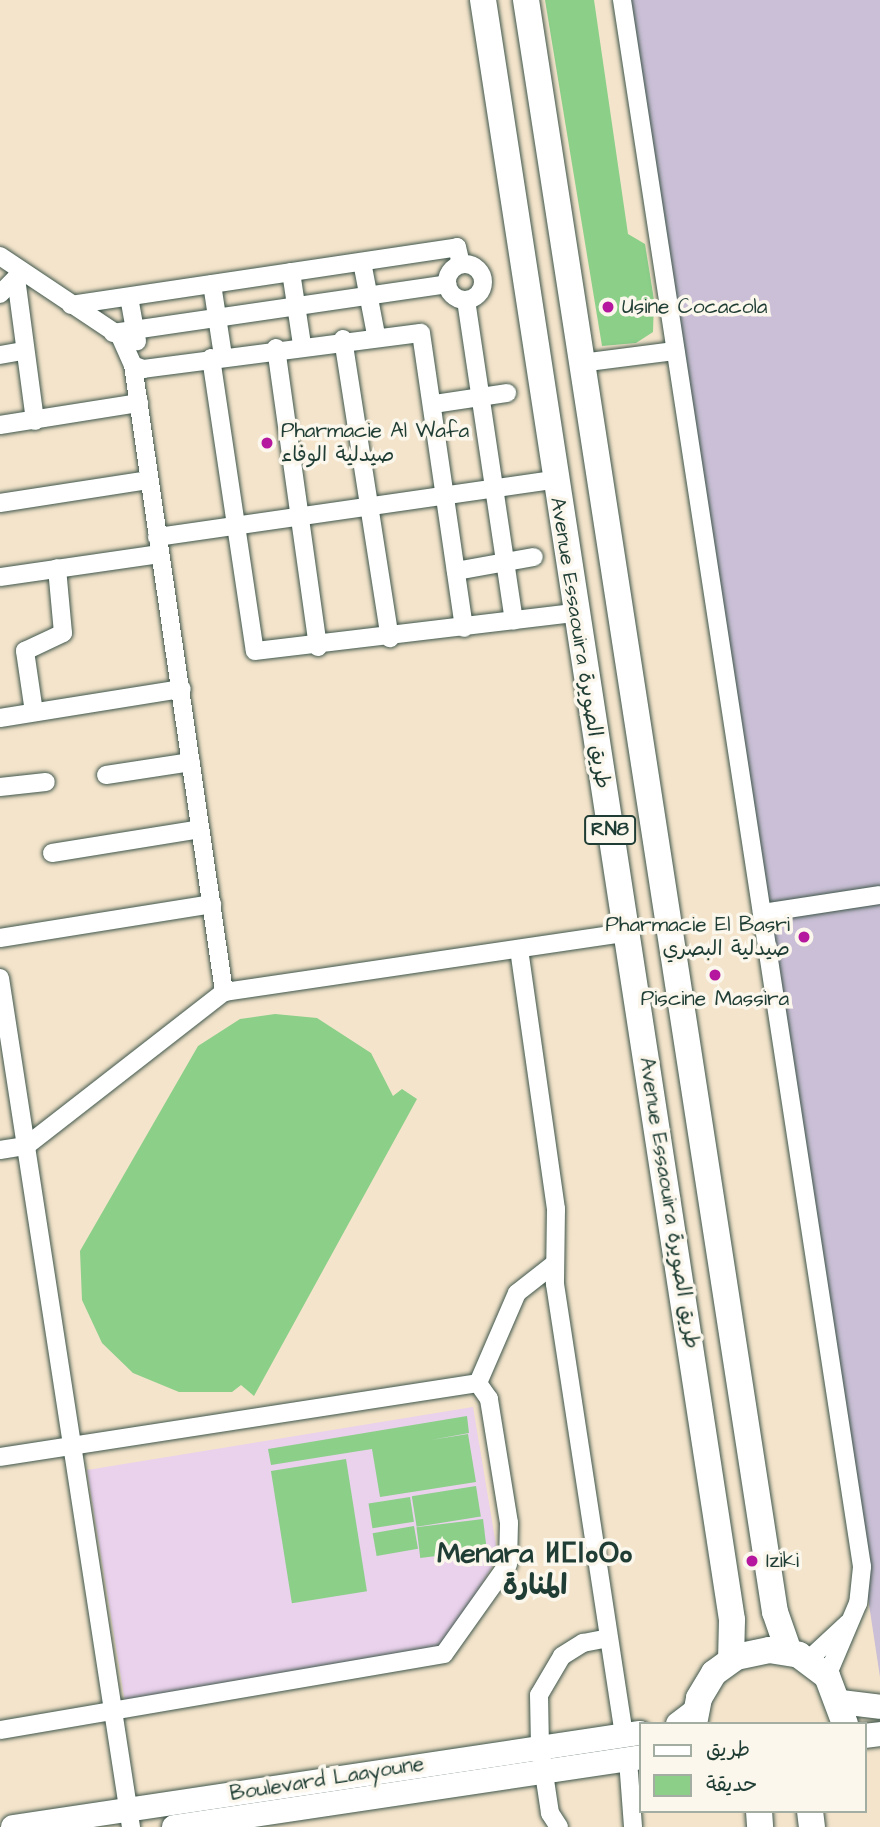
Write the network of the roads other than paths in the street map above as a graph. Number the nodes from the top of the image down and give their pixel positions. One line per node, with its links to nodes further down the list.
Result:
1 (483, 0): 37 (main road, Avenue Essaouira طريق الصويرة / RN8)
2 (526, 0): 28 (main road, Avenue Essaouira طريق الصويرة / RN8)
3 (622, 0): 25 (street)
4 (0, 256): 8 (street)
5 (362, 261): 6 (street); 7 (street); 12 (street)
6 (461, 264): 10 (street); 14 (street)
7 (291, 272): 9 (street); 16 (street)
8 (18, 274): 11 (street); 15 (street); 24 (street)
9 (212, 284): 13 (street); 17 (street)
10 (447, 284): 12 (street); 14 (street)
11 (0, 294)
12 (368, 296): 16 (street); 20 (street)
13 (129, 297): 15 (street); 18 (street)
14 (466, 300): 31 (street)
15 (71, 305): 19 (street)
16 (296, 306): 17 (street); 22 (street)
17 (217, 318): 18 (street); 27 (street)
18 (135, 330): 19 (street); 29 (street)
19 (113, 333): 29 (street)
20 (376, 335): 21 (street); 33 (street)
21 (342, 339): 22 (street); 41 (street)
22 (302, 345): 23 (street)
23 (276, 348): 27 (street); 42 (street)
24 (23, 351): 26 (street); 34 (street)
25 (675, 351): 28 (street); 66 (street)
26 (0, 355)
27 (217, 357): 29 (street); 43 (street)
28 (581, 363): 81 (main road, Avenue Essaouira طريق الصويرة / RN8)
29 (138, 367): 32 (street)
30 (507, 393): 31 (street)
31 (481, 397): 33 (street); 38 (street)
32 (139, 403): 34 (street); 36 (street)
33 (434, 404): 39 (street)
34 (35, 421): 35 (street)
35 (0, 425)
36 (149, 480): 40 (street); 44 (street)
37 (553, 480): 38 (street); 50 (main road, Avenue Essaouira طريق الصويرة / RN8)
38 (496, 489): 39 (street); 46 (street)
39 (447, 495): 41 (street); 48 (street)
40 (0, 503)
41 (366, 507): 42 (street); 53 (street)
42 (298, 517): 43 (street); 54 (street)
43 (235, 526): 44 (street); 54 (street)
44 (158, 545): 47 (street); 55 (street)
45 (534, 557): 46 (street)
46 (505, 562): 48 (street); 51 (street)
47 (57, 568): 49 (street); 56 (street)
48 (456, 571): 52 (street)
49 (0, 576)
50 (573, 613): 51 (street); 67 (main road, Avenue Essaouira طريق الصويرة / RN8)
51 (514, 620): 52 (street)
52 (464, 628): 53 (street)
53 (390, 638): 54 (street)
54 (318, 647)
55 (182, 689): 56 (street); 58 (street)
56 (34, 712): 57 (street)
57 (0, 718)
58 (191, 762): 59 (street); 62 (street)
59 (106, 775)
60 (46, 782): 61 (street)
61 (0, 787)
62 (200, 829): 63 (street); 65 (street)
63 (52, 853)
64 (880, 895): 66 (street)
65 (212, 904): 68 (street); 71 (street)
66 (762, 913): 81 (street)
67 (628, 932): 69 (street); 80 (main road, Avenue Essaouira طريق الصويرة / RN8)
68 (0, 938)
69 (519, 949): 71 (street); 75 (street)
70 (0, 978): 72 (street)
71 (224, 992): 73 (street)
72 (2, 1012): 73 (street)
73 (26, 1146): 74 (street); 77 (street)
74 (0, 1150)
75 (554, 1264): 76 (street); 79 (street)
76 (478, 1383): 77 (street); 83 (street)
77 (74, 1445): 78 (street); 83 (street)
78 (0, 1457)
79 (608, 1638): 87 (street); 88 (street)
80 (731, 1660): 81 (main road); 85 (main road)
81 (808, 1663): 84 (main road, RN8)
82 (880, 1707): 84 (street)
83 (116, 1710): 86 (street); 90 (street)
84 (843, 1713)
85 (689, 1720)
86 (0, 1730)
87 (633, 1746): 88 (street, Boulevard Laayoune); 89 (street, Boulevard Laayoune); 94 (street)
88 (540, 1747): 89 (street); 90 (street, Boulevard Laayoune)
89 (544, 1773): 92 (street, Boulevard Laayoune); 93 (street)
90 (130, 1818): 91 (street, Boulevard Laayoune)
91 (13, 1827)
92 (174, 1827)
93 (559, 1827)
94 (634, 1827)

